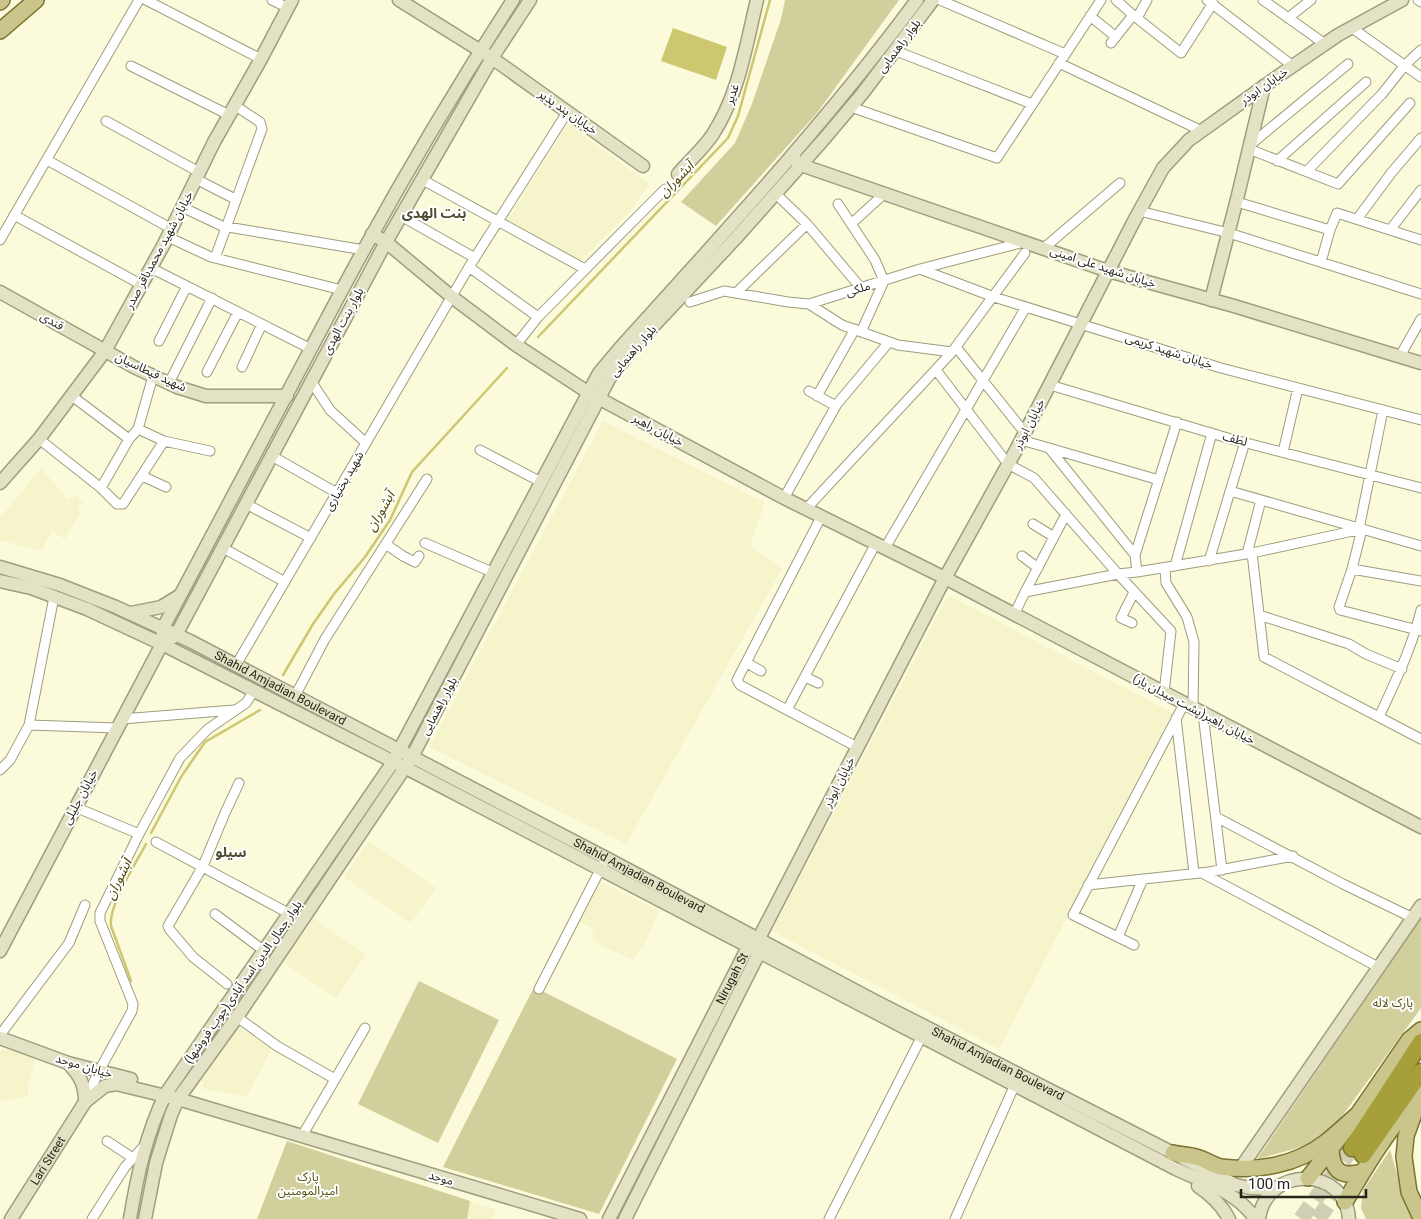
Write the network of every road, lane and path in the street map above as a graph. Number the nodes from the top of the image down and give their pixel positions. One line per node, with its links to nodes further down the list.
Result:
1 (36, 0): 24 (main road)
2 (139, 0): 49 (street)
3 (146, 0): 31 (street)
4 (272, 0): 19 (street)
5 (399, 0): 27 (main road, خیابان پند پذیر)
6 (513, 0): 27 (main road, بلوار بنت الهدی)
7 (530, 0): 30 (main road, بلوار بنت الهدی)
8 (758, 0): 54 (main road, غدیر)
9 (917, 0): 50 (main road, بلوار راهنمایی)
10 (933, 0): 28 (main road, بلوار راهنمایی)
11 (940, 0): 29 (street)
12 (1101, 0): 20 (street)
13 (1116, 0): 21 (street)
14 (1147, 0): 21 (street)
15 (1262, 0): 22 (street)
16 (1311, 0): 22 (street)
17 (1402, 0): 23 (main road, خیابان ابوذر)
18 (1210, 2): 21 (street); 36 (street)
19 (290, 4): 31 (main road, خیابان شهید محمدباقر صدر)
20 (1090, 16): 21 (street); 29 (street)
21 (1135, 17)
22 (1288, 18): 25 (street)
23 (1352, 28): 25 (main road, خیابان ابوذر); 34 (street)
24 (0, 31)
25 (1325, 44): 36 (main road, خیابان ابوذر)
26 (1421, 50): 34 (street)
27 (480, 51): 30 (main road, خیابان پند پذیر); 78 (main road, بلوار بنت الهدی)
28 (896, 51): 41 (street); 42 (main road, بلوار راهنمایی)
29 (1065, 54): 32 (street)
30 (492, 58): 44 (main road, خیابان پند پذیر); 56 (main road, بلوار بنت الهدی)
31 (261, 59): 43 (main road, خیابان شهید محمدباقر صدر)
32 (1059, 63): 41 (street); 46 (street)
33 (1348, 64): 48 (street)
34 (1405, 65): 37 (street); 53 (street)
35 (132, 66): 43 (street)
36 (1293, 66): 39 (main road, خیابان ابوذر)
37 (1421, 78)
38 (1366, 82): 51 (street)
39 (1264, 86): 46 (main road, خیابان ابوذر); 48 (main road)
40 (1410, 103): 53 (street)
41 (1032, 104): 42 (street)
42 (851, 107): 50 (main road, بلوار راهنمایی)
43 (232, 110): 55 (main road, خیابان شهید محمدباقر صدر); 62 (street)
44 (568, 111): 52 (main road, خیابان پند پذیر); 70 (street, شهید بختیاری)
45 (106, 121): 55 (street)
46 (1202, 131): 66 (main road, خیابان ابوذر)
47 (1421, 138): 69 (street)
48 (1250, 147): 51 (street); 63 (main road)
49 (48, 160): 67 (street); 76 (street)
50 (795, 161): 60 (main road, بلوار راهنمایی); 61 (main road, خیابان شهید علی امینی); 131 (main road, بلوار راهنمایی)
51 (1278, 161): 53 (street)
52 (643, 166)
53 (1307, 171)
54 (678, 174)
55 (198, 175): 62 (street); 65 (main road, خیابان شهید محمدباقر صدر)
56 (421, 179): 68 (main road, بلوار بنت الهدی); 70 (street)
57 (1120, 183): 83 (street)
58 (665, 189): 90 (street)
59 (1421, 190): 75 (street)
60 (775, 193): 71 (street); 131 (main road, بلوار راهنمایی)
61 (885, 194): 72 (street); 82 (main road, خیابان شهید علی امینی)
62 (236, 199): 73 (street)
63 (1236, 202): 74 (street); 77 (main road)
64 (838, 204): 72 (street)
65 (182, 207): 73 (street); 76 (main road, خیابان شهید محمدباقر صدر)
66 (1139, 211): 77 (street); 92 (main road, خیابان ابوذر)
67 (14, 215): 79 (street); 94 (street)
68 (401, 216): 81 (main road, بلوار بنت الهدی); 86 (street)
69 (1357, 219): 74 (street); 75 (street)
70 (499, 220): 86 (street, شهید بختیاری); 90 (street)
71 (807, 224): 96 (street); 99 (street)
72 (851, 224): 93 (street)
73 (226, 227): 84 (street); 85 (street)
74 (1330, 230): 87 (street)
75 (1390, 230): 80 (street)
76 (170, 233): 85 (street); 89 (main road, خیابان شهید محمدباقر صدر)
77 (1229, 233): 87 (street); 104 (main road)
78 (372, 234): 81 (main road, خیابان راهبر); 84 (main road, بلوار بنت الهدی)
79 (0, 240)
80 (1421, 240)
81 (386, 242): 101 (main road, خیابان راهبر); 127 (main road, بلوار بنت الهدی)
82 (1024, 247): 83 (main road, خیابان شهید علی امینی); 91 (street, ملکی); 102 (street)
83 (1044, 248): 92 (main road, خیابان شهید علی امینی)
84 (364, 250): 97 (main road, بلوار بنت الهدی)
85 (215, 258): 97 (street)
86 (475, 258): 88 (street, شهید بختیاری)
87 (1321, 262): 100 (street)
88 (469, 267): 101 (street, شهید بختیاری); 109 (street)
89 (151, 268): 94 (main road, خیابان شهید محمدباقر صدر); 95 (street)
90 (585, 269): 109 (street)
91 (920, 269): 93 (street, ملکی); 102 (street, خیابان شهید کریمی)
92 (1108, 271): 104 (main road, خیابان شهید علی امینی); 112 (main road, خیابان ابوذر)
93 (884, 281): 96 (street, ملکی); 113 (street)
94 (142, 284): 119 (main road, خیابان شهید محمدباقر صدر)
95 (187, 286): 103 (street); 114 (street)
96 (861, 288): 106 (street, ملکی)
97 (342, 290): 117 (main road, بلوار بنت الهدی)
98 (0, 292): 119 (main road, قندی)
99 (736, 293): 105 (street, ملکی); 106 (street, ملکی)
100 (1421, 294)
101 (452, 297): 116 (main road, خیابان راهبر); 146 (street, شهید بختیاری)
102 (994, 297): 107 (street, خیابان شهید کریمی); 118 (street)
103 (212, 298): 108 (street); 128 (street)
104 (1211, 300): 120 (main road, خیابان شهید علی امینی)
105 (690, 302)
106 (809, 304): 113 (street)
107 (1026, 307): 112 (street, خیابان شهید کریمی); 126 (street)
108 (238, 312): 111 (street); 124 (street)
109 (538, 317): 116 (street)
110 (1421, 319): 120 (street)
111 (262, 324): 117 (street); 122 (street)
112 (1081, 324): 129 (main road, خیابان ابوذر); 130 (street, خیابان شهید کریمی)
113 (858, 331): 115 (street); 134 (street)
114 (158, 341)
115 (889, 342): 118 (street); 134 (street)
116 (516, 345): 131 (main road, خیابان راهبر)
117 (311, 349): 133 (main road, بلوار بنت الهدی)
118 (954, 350): 123 (street); 126 (street)
119 (105, 351): 125 (main road, شهید قیطاسیان); 132 (main road, خیابان شهید محمدباقر صدر)
120 (1400, 356): 121 (main road, خیابان شهید علی امینی)
121 (1421, 363)
122 (242, 367)
123 (936, 370): 135 (street); 169 (street)
124 (207, 372)
125 (153, 376): 128 (main road, شهید قیطاسیان); 139 (street)
126 (983, 381): 135 (street); 141 (street)
127 (311, 382): 146 (street); 151 (main road, بلوار بنت الهدی)
128 (169, 383): 133 (main road, شهید قیطاسیان)
129 (1050, 385): 138 (street, لطف); 141 (main road, خیابان ابوذر)
130 (1298, 388): 136 (street, خیابان شهید کریمی); 150 (street)
131 (594, 395): 159 (main road, بلوار راهنمایی); 166 (main road, خیابان راهبر); 231 (main road, بلوار راهنمایی)
132 (72, 396): 142 (main road, خیابان شهید محمدباقر صدر); 143 (street)
133 (286, 396): 155 (main road, بلوار بنت الهدی)
134 (836, 406): 166 (street)
135 (966, 410): 152 (street); 178 (street)
136 (1383, 410): 137 (street, خیابان شهید کریمی); 153 (street)
137 (1421, 420)
138 (1176, 422): 140 (street, لطف); 158 (street)
139 (138, 429): 143 (street); 144 (street)
140 (1212, 433): 145 (street, لطف); 186 (street)
141 (1023, 437): 147 (street); 152 (main road, خیابان ابوذر)
142 (39, 439): 156 (main road, خیابان شهید محمدباقر صدر); 161 (street)
143 (129, 439): 161 (street)
144 (164, 441): 149 (street); 154 (street)
145 (1245, 442): 150 (street, لطف); 164 (street)
146 (366, 443): 165 (street, شهید بختیاری)
147 (1049, 448): 158 (street); 182 (street)
148 (480, 450): 159 (street)
149 (210, 451)
150 (1282, 452): 153 (street, لطف)
151 (272, 456): 160 (main road, بلوار بنت الهدی); 165 (street)
152 (1008, 464): 170 (street); 194 (main road, خیابان ابوذر)
153 (1370, 475): 163 (street, لطف); 173 (street)
154 (142, 476): 161 (street); 162 (street)
155 (244, 477): 160 (main road); 201 (main road, بلوار بنت الهدی)
156 (2, 478)
157 (427, 479): 177 (street)
158 (1159, 480): 182 (street)
159 (541, 482): 192 (main road, بلوار راهنمایی)
160 (257, 484): 168 (main road, بلوار بنت الهدی)
161 (101, 488)
162 (166, 488)
163 (1421, 488)
164 (1230, 492): 167 (street); 185 (street)
165 (337, 493): 175 (street, شهید بختیاری)
166 (784, 498): 169 (main road, خیابان راهبر)
167 (1261, 500): 173 (street); 181 (street)
168 (246, 504): 175 (street); 180 (main road, بلوار بنت الهدی)
169 (806, 509): 171 (main road, خیابان راهبر)
170 (1066, 514): 174 (street); 193 (street)
171 (821, 517): 178 (main road, خیابان راهبر); 212 (street)
172 (1033, 524): 174 (street)
173 (1361, 529): 179 (street); 181 (street); 190 (street)
174 (1054, 537): 188 (street)
175 (311, 538): 197 (street, شهید بختیاری)
176 (426, 543): 192 (street)
177 (387, 545): 183 (street); 220 (street)
178 (881, 545): 194 (main road, خیابان راهبر); 216 (street)
179 (1421, 546)
180 (223, 548): 197 (street); 210 (main road, بلوار بنت الهدی)
181 (1250, 554): 185 (street); 206 (street)
182 (1135, 555): 191 (street)
183 (419, 556)
184 (1022, 556): 188 (street)
185 (1209, 560): 186 (street)
186 (1175, 566): 189 (street)
187 (0, 567): 204 (main road, Shahid Amjadian Boulevard)
188 (1038, 568): 199 (street)
189 (1165, 568): 191 (street); 222 (street)
190 (1352, 569): 196 (street); 209 (street)
191 (1136, 572): 193 (street)
192 (494, 573): 230 (main road, بلوار راهنمایی)
193 (1118, 574): 199 (street); 200 (street)
194 (945, 578): 198 (main road, خیابان راهبر); 229 (main road, خیابان ابوذر)
195 (0, 581): 202 (main road, Shahid Amjadian Boulevard)
196 (1421, 581)
197 (285, 582): 213 (street, شهید بختیاری)
198 (967, 590): 205 (main road, خیابان راهبر(پشت میدان بار))
199 (1025, 592): 205 (street)
200 (1134, 592): 207 (street); 219 (street)
201 (181, 594): 204 (main road); 208 (main road, بلوار بنت الهدی)
202 (54, 597): 211 (main road, Shahid Amjadian Boulevard); 227 (street)
203 (1421, 610): 209 (street)
204 (130, 614): 208 (main road, Shahid Amjadian Boulevard)
205 (1014, 615): 219 (main road, خیابان راهبر(پشت میدان بار))
206 (1259, 615): 214 (street); 224 (street)
207 (1132, 623)
208 (162, 628): 210 (main road, Shahid Amjadian Boulevard); 211 (main road)
209 (1418, 630): 214 (street)
210 (176, 635): 211 (main road, بلوار بنت الهدی); 213 (main road, Shahid Amjadian Boulevard)
211 (162, 644): 218 (main road, Shahid Amjadian Boulevard); 226 (main road, خیابان جلیلی)
212 (747, 663): 215 (street); 223 (street)
213 (236, 665): 220 (main road, Shahid Amjadian Boulevard)
214 (1402, 669): 224 (street)
215 (761, 671)
216 (805, 677): 217 (street); 223 (street)
217 (818, 683)
218 (254, 691): 221 (street); 232 (main road, Shahid Amjadian Boulevard)
219 (1164, 693): 222 (main road, خیابان راهبر(پشت میدان بار))
220 (295, 696): 230 (main road, Shahid Amjadian Boulevard)
221 (236, 709): 226 (street); 239 (street)
222 (1193, 709): 225 (street); 237 (street); 238 (main road, خیابان راهبر(پشت میدان بار))
223 (787, 710): 229 (street)
224 (1379, 717): 228 (street)
225 (1176, 718): 246 (street); 248 (street)
226 (120, 723): 227 (street); 236 (main road, خیابان جلیلی)
227 (29, 724): 234 (street)
228 (1421, 739)
229 (857, 747): 256 (main road, خیابان ابوذر)
230 (399, 750): 231 (main road, Shahid Amjadian Boulevard); 232 (main road, بلوار راهنمایی)
231 (412, 757): 233 (main road, بلوار راهنمایی); 242 (main road, Shahid Amjadian Boulevard)
232 (393, 762): 233 (main road, Shahid Amjadian Boulevard); 252 (main road, بلوار جمال الدین اسد آبادی(چوب فروشها))
233 (406, 768): 244 (main road, Shahid Amjadian Boulevard); 262 (main road, بلوار جمال الدین اسد آبادی(چوب فروشها))
234 (0, 770)
235 (239, 783): 243 (street)
236 (75, 807): 239 (street); 258 (main road, خیابان جلیلی)
237 (1216, 817): 241 (street); 245 (street)
238 (1421, 827)
239 (139, 834): 269 (street)
240 (156, 842): 243 (street)
241 (1292, 856): 245 (street); 253 (street)
242 (606, 858): 244 (street); 256 (main road, Shahid Amjadian Boulevard)
243 (203, 866): 252 (street); 260 (street)
244 (600, 870): 256 (main road, Shahid Amjadian Boulevard); 261 (street)
245 (1222, 870): 246 (street)
246 (1198, 873): 247 (street); 259 (street)
247 (1143, 878): 248 (street); 254 (street)
248 (1088, 884): 254 (street)
249 (85, 905): 266 (street)
250 (1421, 906): 253 (main road)
251 (215, 914): 257 (street)
252 (290, 914): 257 (main road, بلوار جمال الدین اسد آبادی(چوب فروشها))
253 (1413, 918): 259 (main road)
254 (1118, 937): 255 (street)
255 (1134, 946)
256 (755, 947): 265 (main road, Shahid Amjadian Boulevard); 298 (main road, Nirugah St); 299 (main road, Nirugah St)
257 (263, 950): 274 (main road, بلوار جمال الدین اسد آبادی(چوب فروشها))
258 (0, 951)
259 (1378, 967): 286 (main road)
260 (227, 984)
261 (539, 989)
262 (237, 1017): 271 (street); 276 (main road, بلوار جمال الدین اسد آبادی(چوب فروشها))
263 (366, 1028): 271 (street)
264 (1421, 1030): 279 (main road)
265 (924, 1032): 272 (main road, Shahid Amjadian Boulevard); 300 (street)
266 (0, 1037): 268 (main road, خیابان موحد)
267 (1421, 1042): 270 (highway)
268 (68, 1063): 269 (main road, خیابان موحد); 278 (main road)
269 (99, 1071): 274 (main road, خیابان موحد); 278 (street)
270 (1421, 1072)
271 (335, 1079): 280 (street)
272 (1017, 1080): 284 (main road, Shahid Amjadian Boulevard); 287 (main road, Shahid Amjadian Boulevard); 301 (street)
273 (116, 1084): 274 (main road, خیابان موحد); 278 (main road, Lari Street)
274 (167, 1092): 276 (main road, موحد); 282 (main road, بلوار جمال الدین اسد آبادی(چوب فروشها))
275 (1421, 1093): 288 (main road)
276 (180, 1096): 280 (main road, موحد); 296 (main road, بلوار جمال الدین اسد آبادی(چوب فروشها))
277 (1421, 1097): 292 (main road)
278 (85, 1102): 293 (main road, Lari Street)
279 (1358, 1114): 283 (main road); 286 (main road)
280 (302, 1136): 297 (main road, موحد)
281 (107, 1141): 285 (street)
282 (146, 1144): 285 (street); 295 (main road, بلوار جمال الدین اسد آبادی(چوب فروشها))
283 (1331, 1149): 288 (main road); 289 (main road)
284 (1173, 1153): 286 (main road); 290 (main road, Shahid Amjadian Boulevard)
285 (133, 1158): 294 (street)
286 (1240, 1169)
287 (1176, 1170): 302 (main road); 303 (main road, Shahid Amjadian Boulevard)
288 (1362, 1172): 291 (main road)
289 (1308, 1178): 290 (main road); 291 (main road)
290 (1275, 1189): 304 (main road)
291 (1344, 1202): 305 (main road)
292 (1421, 1218)
293 (12, 1219)
294 (92, 1219)
295 (130, 1219)
296 (145, 1219)
297 (580, 1219)
298 (609, 1219)
299 (625, 1219)
300 (829, 1219)
301 (954, 1219)
302 (1229, 1219)
303 (1255, 1219)
304 (1259, 1219)
305 (1349, 1219)

